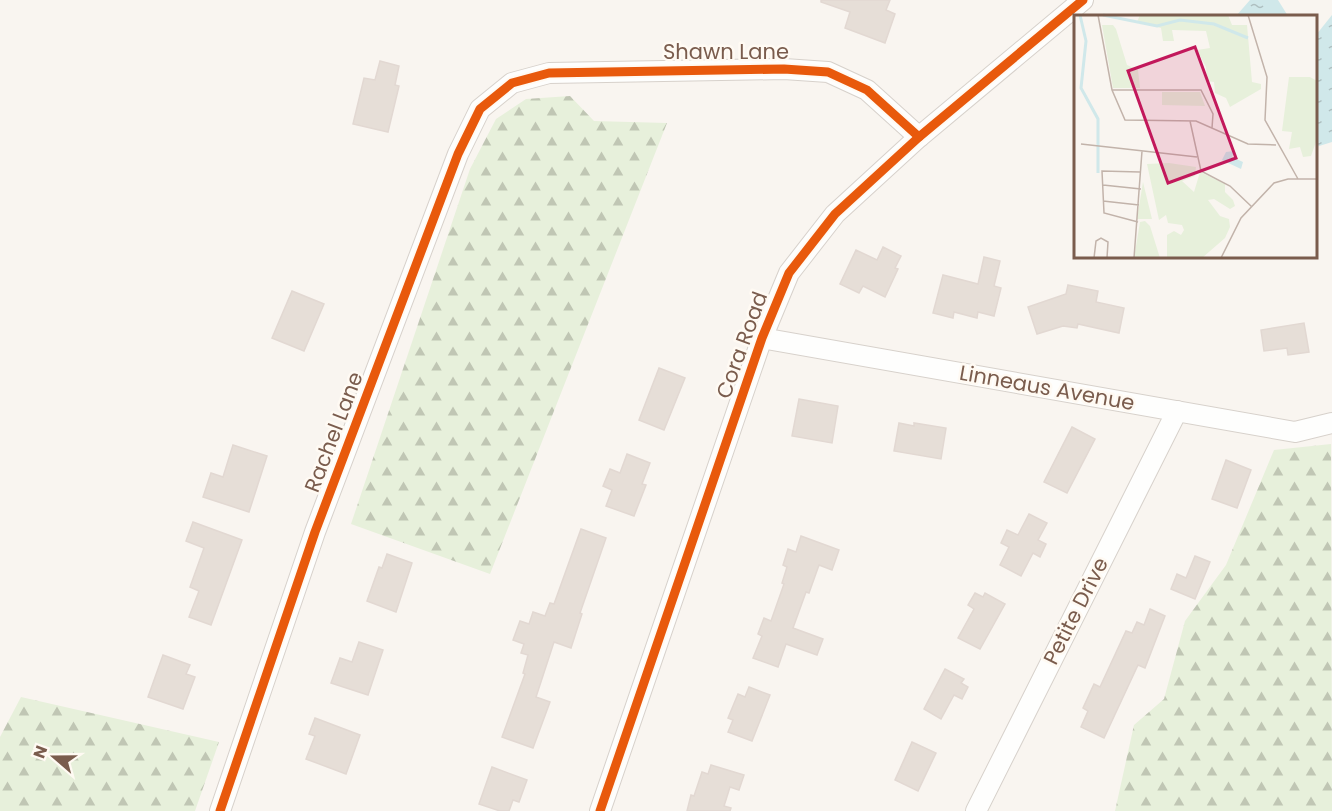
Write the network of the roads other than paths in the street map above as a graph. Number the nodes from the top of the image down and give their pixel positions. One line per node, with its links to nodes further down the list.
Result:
1 (1083, 0): 3 (street, Cora Road)
2 (512, 83): 3 (street, Shawn Lane); 7 (street, Rachel Lane)
3 (919, 137): 4 (street, Cora Road)
4 (762, 338): 5 (street, Linneaus Avenue); 8 (street, Cora Road)
5 (1177, 411): 6 (street, Linneaus Avenue); 9 (street, Petite Drive)
6 (1332, 423)
7 (220, 811)
8 (600, 811)
9 (976, 811)

